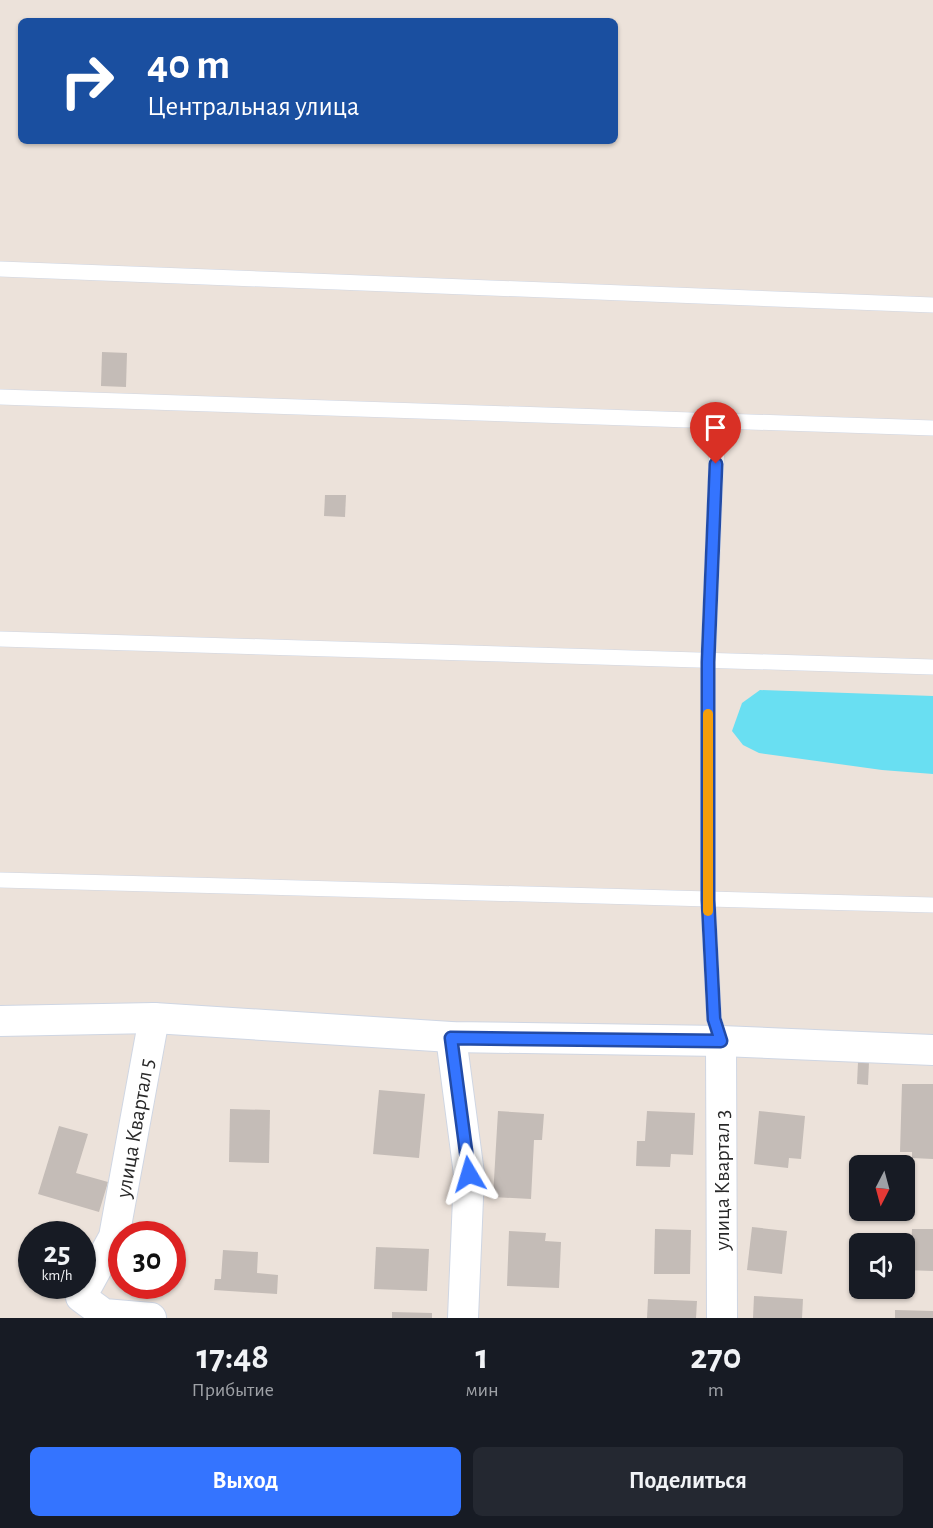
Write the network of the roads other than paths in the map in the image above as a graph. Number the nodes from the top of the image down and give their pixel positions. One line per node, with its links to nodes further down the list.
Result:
1 (0, 269): 2 (lane)
2 (933, 304)
3 (0, 397): 4 (lane)
4 (717, 420): 5 (lane); 7 (lane)
5 (933, 428)
6 (0, 639): 7 (lane)
7 (708, 662): 8 (lane); 10 (lane)
8 (933, 667)
9 (0, 880): 10 (lane)
10 (708, 900): 11 (lane); 15 (lane)
11 (933, 905)
12 (154, 1018): 13 (street); 14 (street); 17 (street, улица Квартал 5)
13 (0, 1021)
14 (451, 1038): 15 (street); 18 (street)
15 (721, 1041): 16 (street); 19 (street, улица Квартал 3)
16 (933, 1050)
17 (151, 1318)
18 (464, 1318)
19 (722, 1318)

